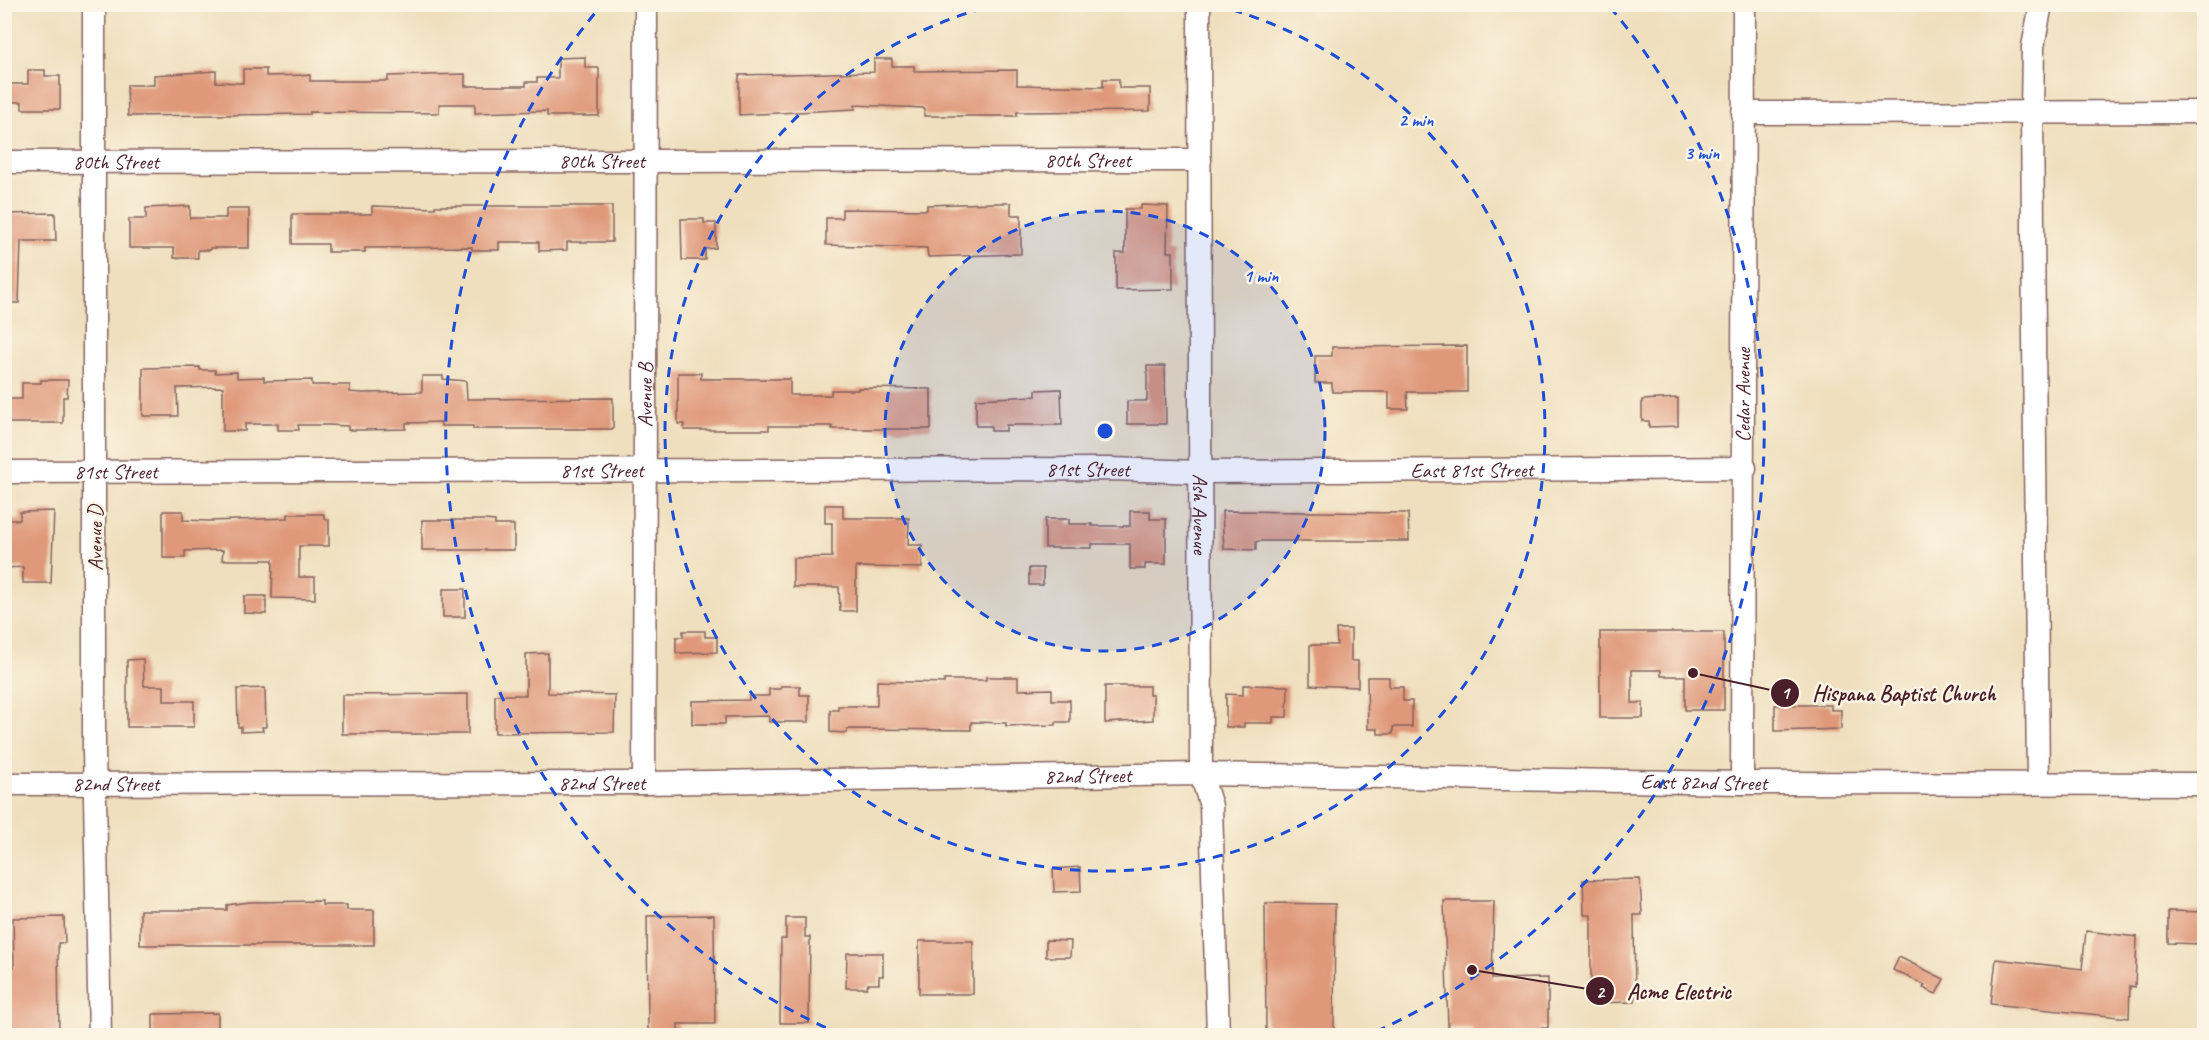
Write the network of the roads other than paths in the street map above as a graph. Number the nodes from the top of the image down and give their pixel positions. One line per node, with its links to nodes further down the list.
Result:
1 (94, 4): 12 (street, Avenue D)
2 (646, 4): 9 (street, Avenue B)
3 (1199, 4): 10 (street, Ash Avenue)
4 (1744, 4): 8 (street, Cedar Avenue)
5 (2041, 4): 6 (street)
6 (2032, 112): 7 (street); 8 (street); 21 (street)
7 (2205, 112)
8 (1743, 113): 13 (street, Cedar Avenue)
9 (646, 160): 10 (street, 80th Street); 12 (street, 80th Street); 14 (street, Avenue B)
10 (1200, 160): 17 (street, Ash Avenue)
11 (4, 162): 12 (street, 80th Street)
12 (93, 162): 16 (street, Avenue D)
13 (1745, 468): 17 (street, East 81st Street); 20 (street, Cedar Avenue)
14 (645, 471): 16 (street, 81st Street); 17 (street, 81st Street); 19 (street, Avenue B)
15 (4, 472): 16 (street, 81st Street)
16 (95, 472): 23 (street, Avenue D)
17 (1200, 472): 18 (street, Ash Avenue)
18 (1202, 774): 19 (street, 82nd Street); 20 (street, East 82nd Street); 25 (street, Ash Avenue)
19 (644, 783): 23 (street, 82nd Street)
20 (1742, 783): 21 (street, East 82nd Street)
21 (2038, 783): 24 (street, East 82nd Street)
22 (4, 784): 23 (street, 82nd Street)
23 (95, 784): 26 (street, Avenue D)
24 (2205, 784)
25 (1217, 1029)
26 (100, 1035)

